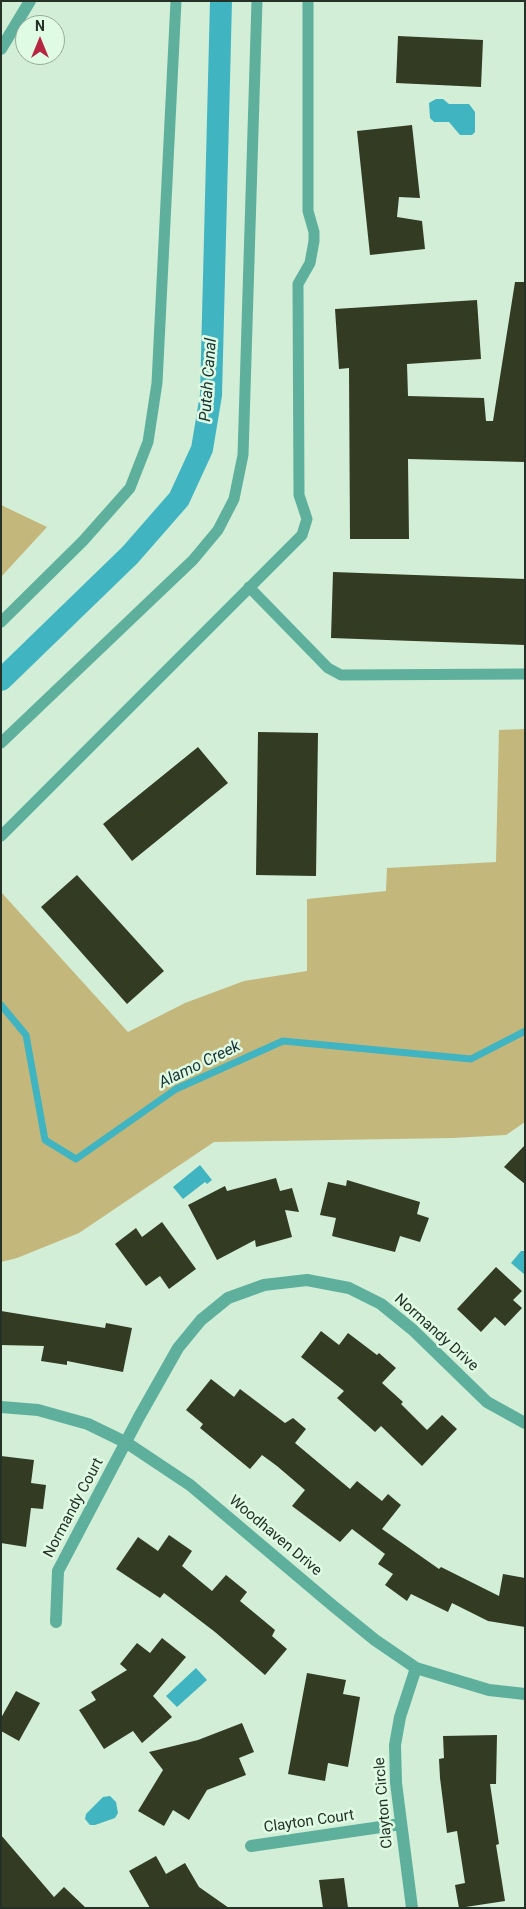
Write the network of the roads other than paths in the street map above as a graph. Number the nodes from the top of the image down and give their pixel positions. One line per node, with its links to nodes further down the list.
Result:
1 (30, 1): 5 (street)
2 (176, 1): 7 (lane)
3 (257, 1): 9 (lane)
4 (308, 1): 6 (lane)
5 (3, 46)
6 (249, 587): 8 (lane); 10 (lane)
7 (1, 622)
8 (525, 674)
9 (1, 743)
10 (1, 836)
11 (1, 1407): 13 (street, Woodhaven Drive)
12 (525, 1423): 13 (street, Normandy Drive)
13 (127, 1443): 14 (street, Normandy Court); 15 (street, Woodhaven Drive)
14 (56, 1622)
15 (416, 1668): 16 (street, Woodhaven Drive); 17 (street, Clayton Circle)
16 (525, 1694)
17 (401, 1824): 18 (street, Clayton Court); 19 (street, Clayton Circle)
18 (251, 1846)
19 (412, 1908)

